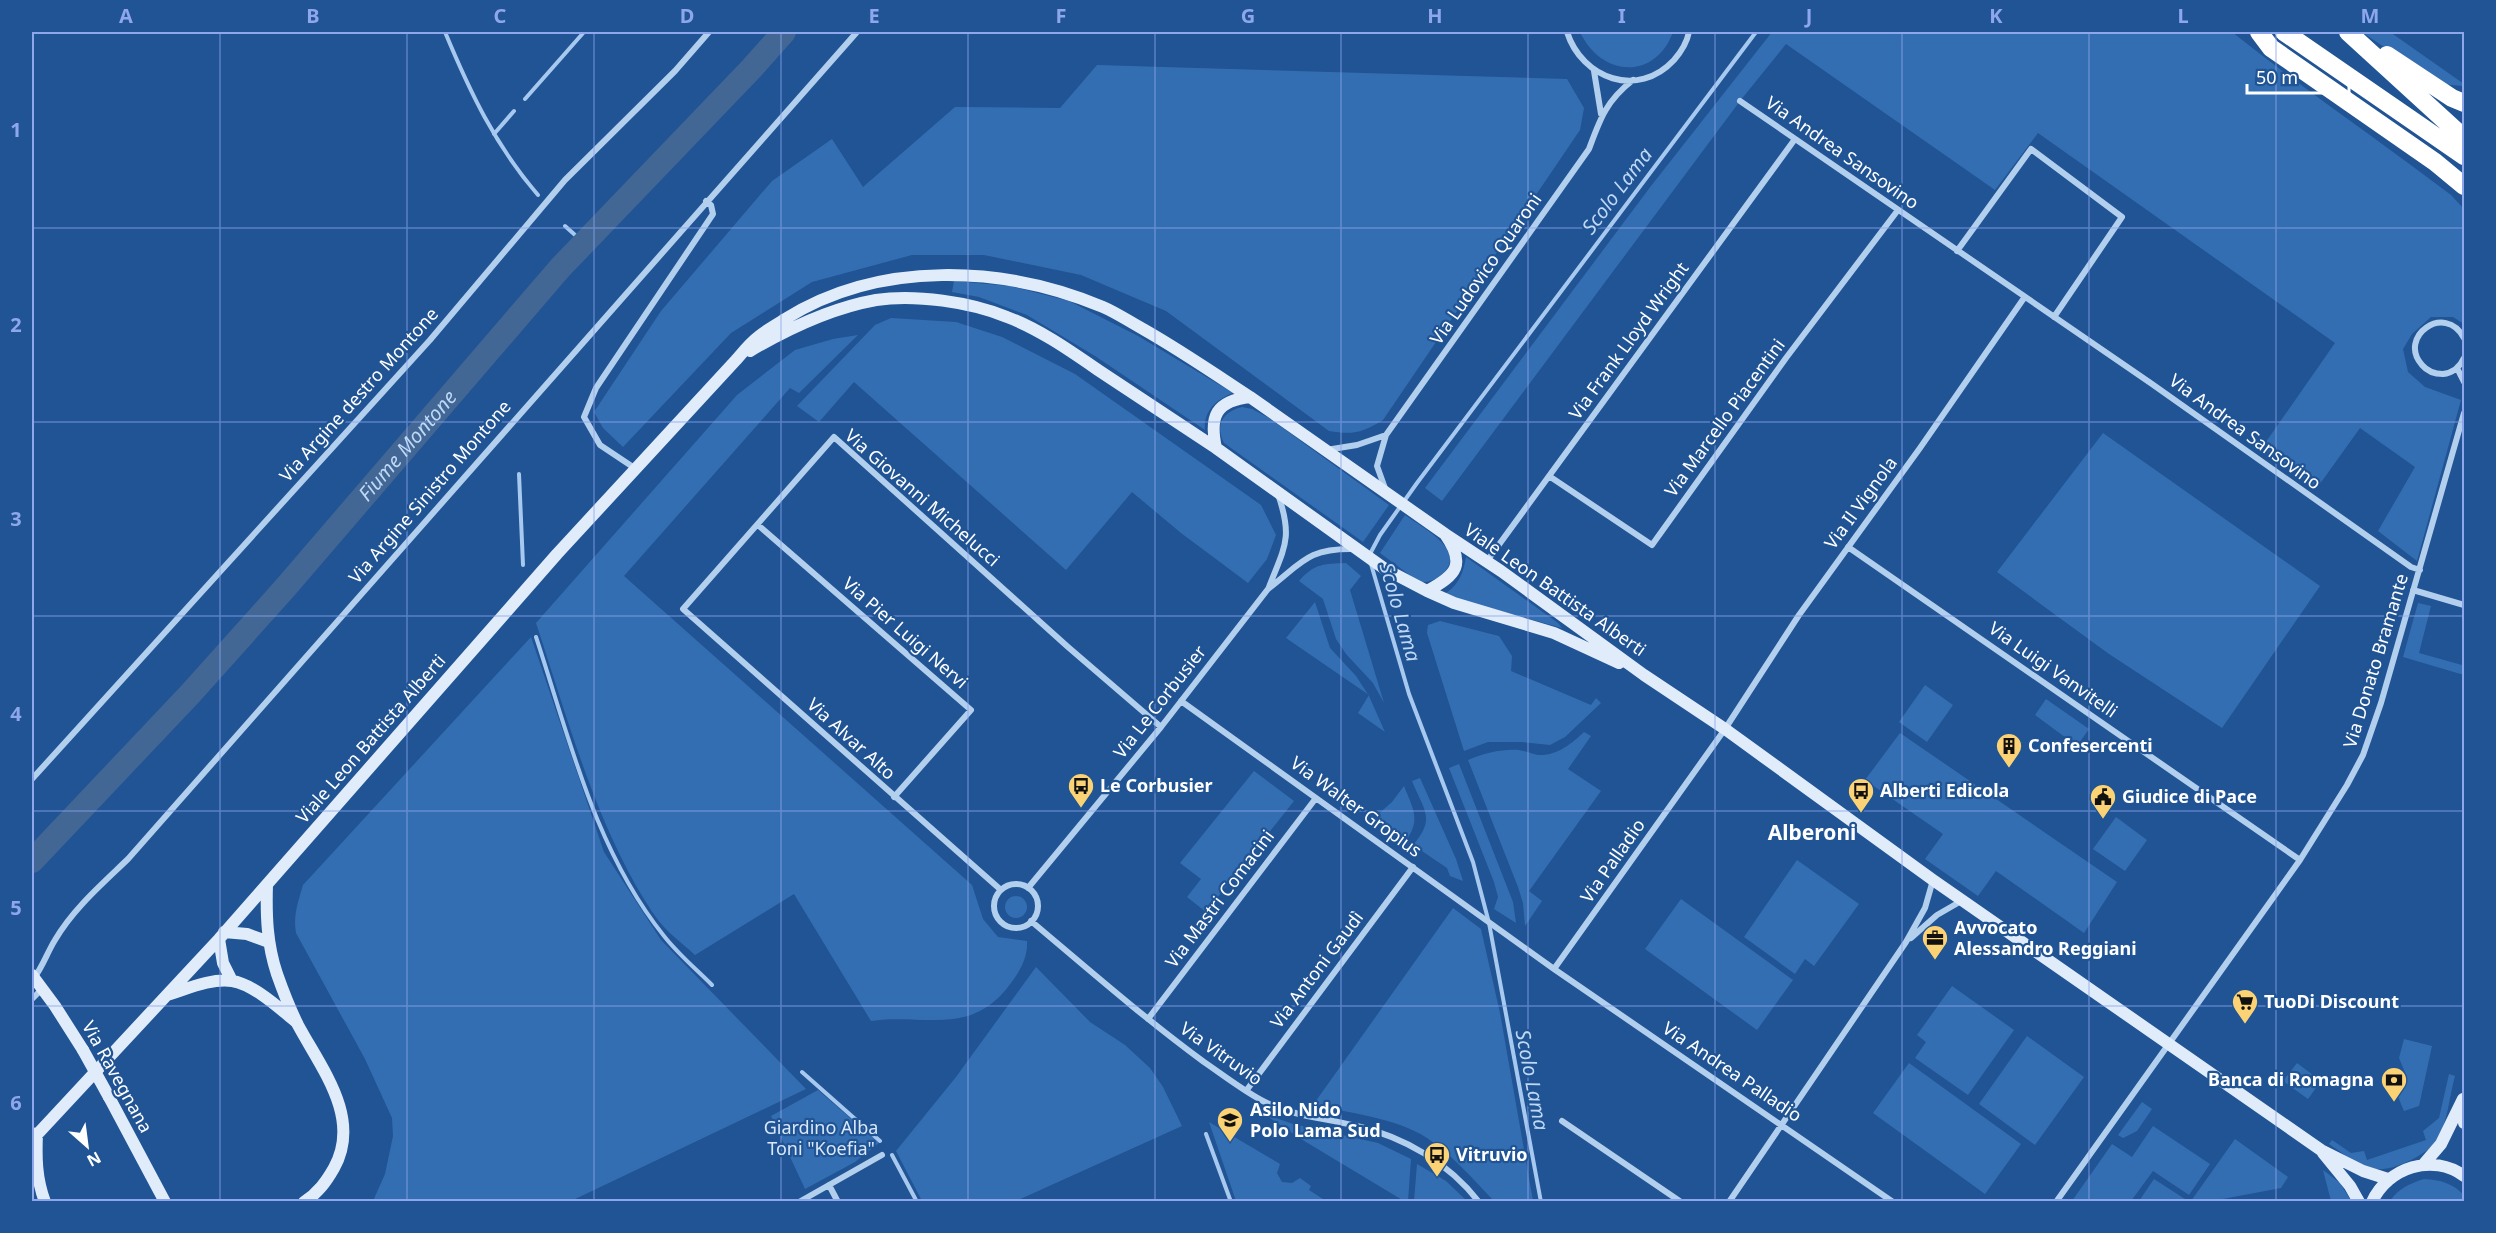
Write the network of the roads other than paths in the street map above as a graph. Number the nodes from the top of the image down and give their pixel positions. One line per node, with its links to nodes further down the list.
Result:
1 (709, 32): 53 (street, Via Argine destro Montone)
2 (857, 32): 19 (street, Via Argine Sinistro Montone)
3 (1567, 32): 9 (street)
4 (1689, 32): 10 (street)
5 (2259, 32): 18 (highway)
6 (2264, 32): 17 (highway)
7 (2284, 32): 16 (highway)
8 (2350, 32): 12 (highway); 14 (highway)
9 (1594, 71): 10 (street); 13 (street, Via Ludovico Quaroni)
10 (1633, 80): 13 (street, Via Ludovico Quaroni)
11 (1740, 101): 15 (street, Via Andrea Sansovino)
12 (2464, 103)
13 (1601, 115): 31 (street, Via Ludovico Quaroni)
14 (2464, 138)
15 (1795, 139): 20 (street, Via Andrea Sansovino); 35 (street, Via Frank Lloyd Wright)
16 (2464, 156)
17 (2464, 172)
18 (2464, 186)
19 (706, 201): 34 (street); 68 (street, Via Argine Sinistro Montone)
20 (1898, 210): 21 (street, Via Andrea Sansovino); 35 (street, Via Marcello Piacentini)
21 (1957, 251): 22 (street, Via Andrea Sansovino); 23 (street)
22 (2025, 298): 23 (street, Via Andrea Sansovino); 40 (street, Via Il Vignola)
23 (2054, 317): 43 (street, Via Andrea Sansovino)
24 (2464, 338): 27 (street)
25 (2464, 358): 27 (street)
26 (736, 360): 29 (main road, Viale Leon Battista Alberti); 32 (main road, Viale Leon Battista Alberti); 34 (main road, Viale Leon Battista Alberti)
27 (2457, 368): 28 (street)
28 (2464, 382)
29 (1250, 397): 32 (main road); 33 (main road, Viale Leon Battista Alberti)
30 (2464, 413): 43 (street, Via Donato Bramante)
31 (1386, 435): 33 (street); 37 (street, Via Ludovico Quaroni)
32 (1216, 448): 36 (main road, Viale Leon Battista Alberti)
33 (1324, 450): 37 (main road, Viale Leon Battista Alberti)
34 (636, 469): 59 (main road, Viale Leon Battista Alberti)
35 (1549, 476): 42 (street, Via Frank Lloyd Wright)
36 (1277, 491): 41 (main road, Viale Leon Battista Alberti); 44 (street, Via Le Corbusier)
37 (1386, 491): 39 (main road, Viale Leon Battista Alberti)
38 (758, 525): 48 (street, Via Giovanni Michelucci); 51 (street, Via Giovanni Michelucci); 54 (street, Via Pier Luigi Nervi)
39 (1445, 534): 42 (main road, Viale Leon Battista Alberti); 46 (main road)
40 (1848, 547): 52 (street, Via Il Vignola); 56 (street, Via Luigi Vanvitelli)
41 (1358, 549): 44 (street, Via Le Corbusier); 46 (main road, Viale Leon Battista Alberti)
42 (1487, 561): 49 (main road, Viale Leon Battista Alberti)
43 (2420, 570): 45 (street, Via Donato Bramante)
44 (1268, 589): 50 (street, Via Le Corbusier)
45 (2413, 590): 47 (street); 56 (street, Via Donato Bramante)
46 (1427, 591): 49 (main road, Viale Leon Battista Alberti)
47 (2464, 605)
48 (683, 609): 54 (street, Via Alvar Alto)
49 (1644, 675): 52 (main road, Viale Leon Battista Alberti)
50 (1181, 701): 51 (street, Via Le Corbusier); 55 (street, Via Walter Gropius)
51 (1161, 727): 60 (street, Via Le Corbusier)
52 (1725, 729): 58 (main road, Viale Leon Battista Alberti); 67 (street, Via Palladio)
53 (32, 779)
54 (894, 797): 61 (street, Via Alvar Alto)
55 (1316, 798): 57 (street, Via Walter Gropius); 73 (street, Via Mastri Comacini)
56 (2300, 860): 75 (street, Via Donato Bramante)
57 (1413, 867): 67 (street, Via Walter Gropius); 76 (street, Via Antoni Gaudì)
58 (1933, 880): 62 (main road, Viale Leon Battista Alberti); 66 (street)
59 (267, 884): 64 (main road, Viale Leon Battista Alberti); 65 (main road)
60 (1028, 888): 61 (street); 63 (street)
61 (1001, 890): 63 (street)
62 (1963, 900): 66 (street); 75 (main road, Viale Leon Battista Alberti)
63 (1031, 921): 73 (street, Via Vitruvio)
64 (221, 936): 65 (main road); 69 (main road); 71 (main road, Viale Leon Battista Alberti)
65 (269, 942): 74 (main road)
66 (1906, 942): 80 (street)
67 (1554, 969): 80 (street, Via Andrea Palladio)
68 (33, 976): 70 (main road, Via Ravegnana)
69 (232, 981): 71 (main road); 74 (main road)
70 (42, 989): 72 (street); 90 (main road, Via Ravegnana, bridge)
71 (166, 996): 81 (main road, Viale Leon Battista Alberti)
72 (32, 999)
73 (1148, 1019): 76 (street, Via Vitruvio)
74 (296, 1022): 91 (main road)
75 (2168, 1045): 82 (main road, Viale Leon Battista Alberti); 98 (street, Via Donato Bramante)
76 (1246, 1091): 94 (street, Via Vitruvio)
77 (2464, 1096): 79 (main road); 84 (main road)
78 (1562, 1121): 95 (street)
79 (2464, 1123)
80 (1781, 1124): 96 (street); 97 (street, Via Andrea Palladio)
81 (34, 1136): 87 (main road)
82 (2321, 1150): 86 (main road, Viale Leon Battista Alberti); 99 (main road, Viale Leon Battista Alberti)
83 (882, 1155): 88 (street)
84 (2423, 1165): 85 (main road); 86 (main road)
85 (2464, 1176)
86 (2388, 1179): 100 (main road)
87 (35, 1183): 89 (main road)
88 (829, 1185): 92 (street); 93 (street)
89 (45, 1202)
90 (165, 1202)
91 (304, 1202)
92 (800, 1202)
93 (838, 1202)
94 (1479, 1202)
95 (1682, 1202)
96 (1729, 1202)
97 (1893, 1202)
98 (2056, 1202)
99 (2359, 1202)
100 (2372, 1202)

